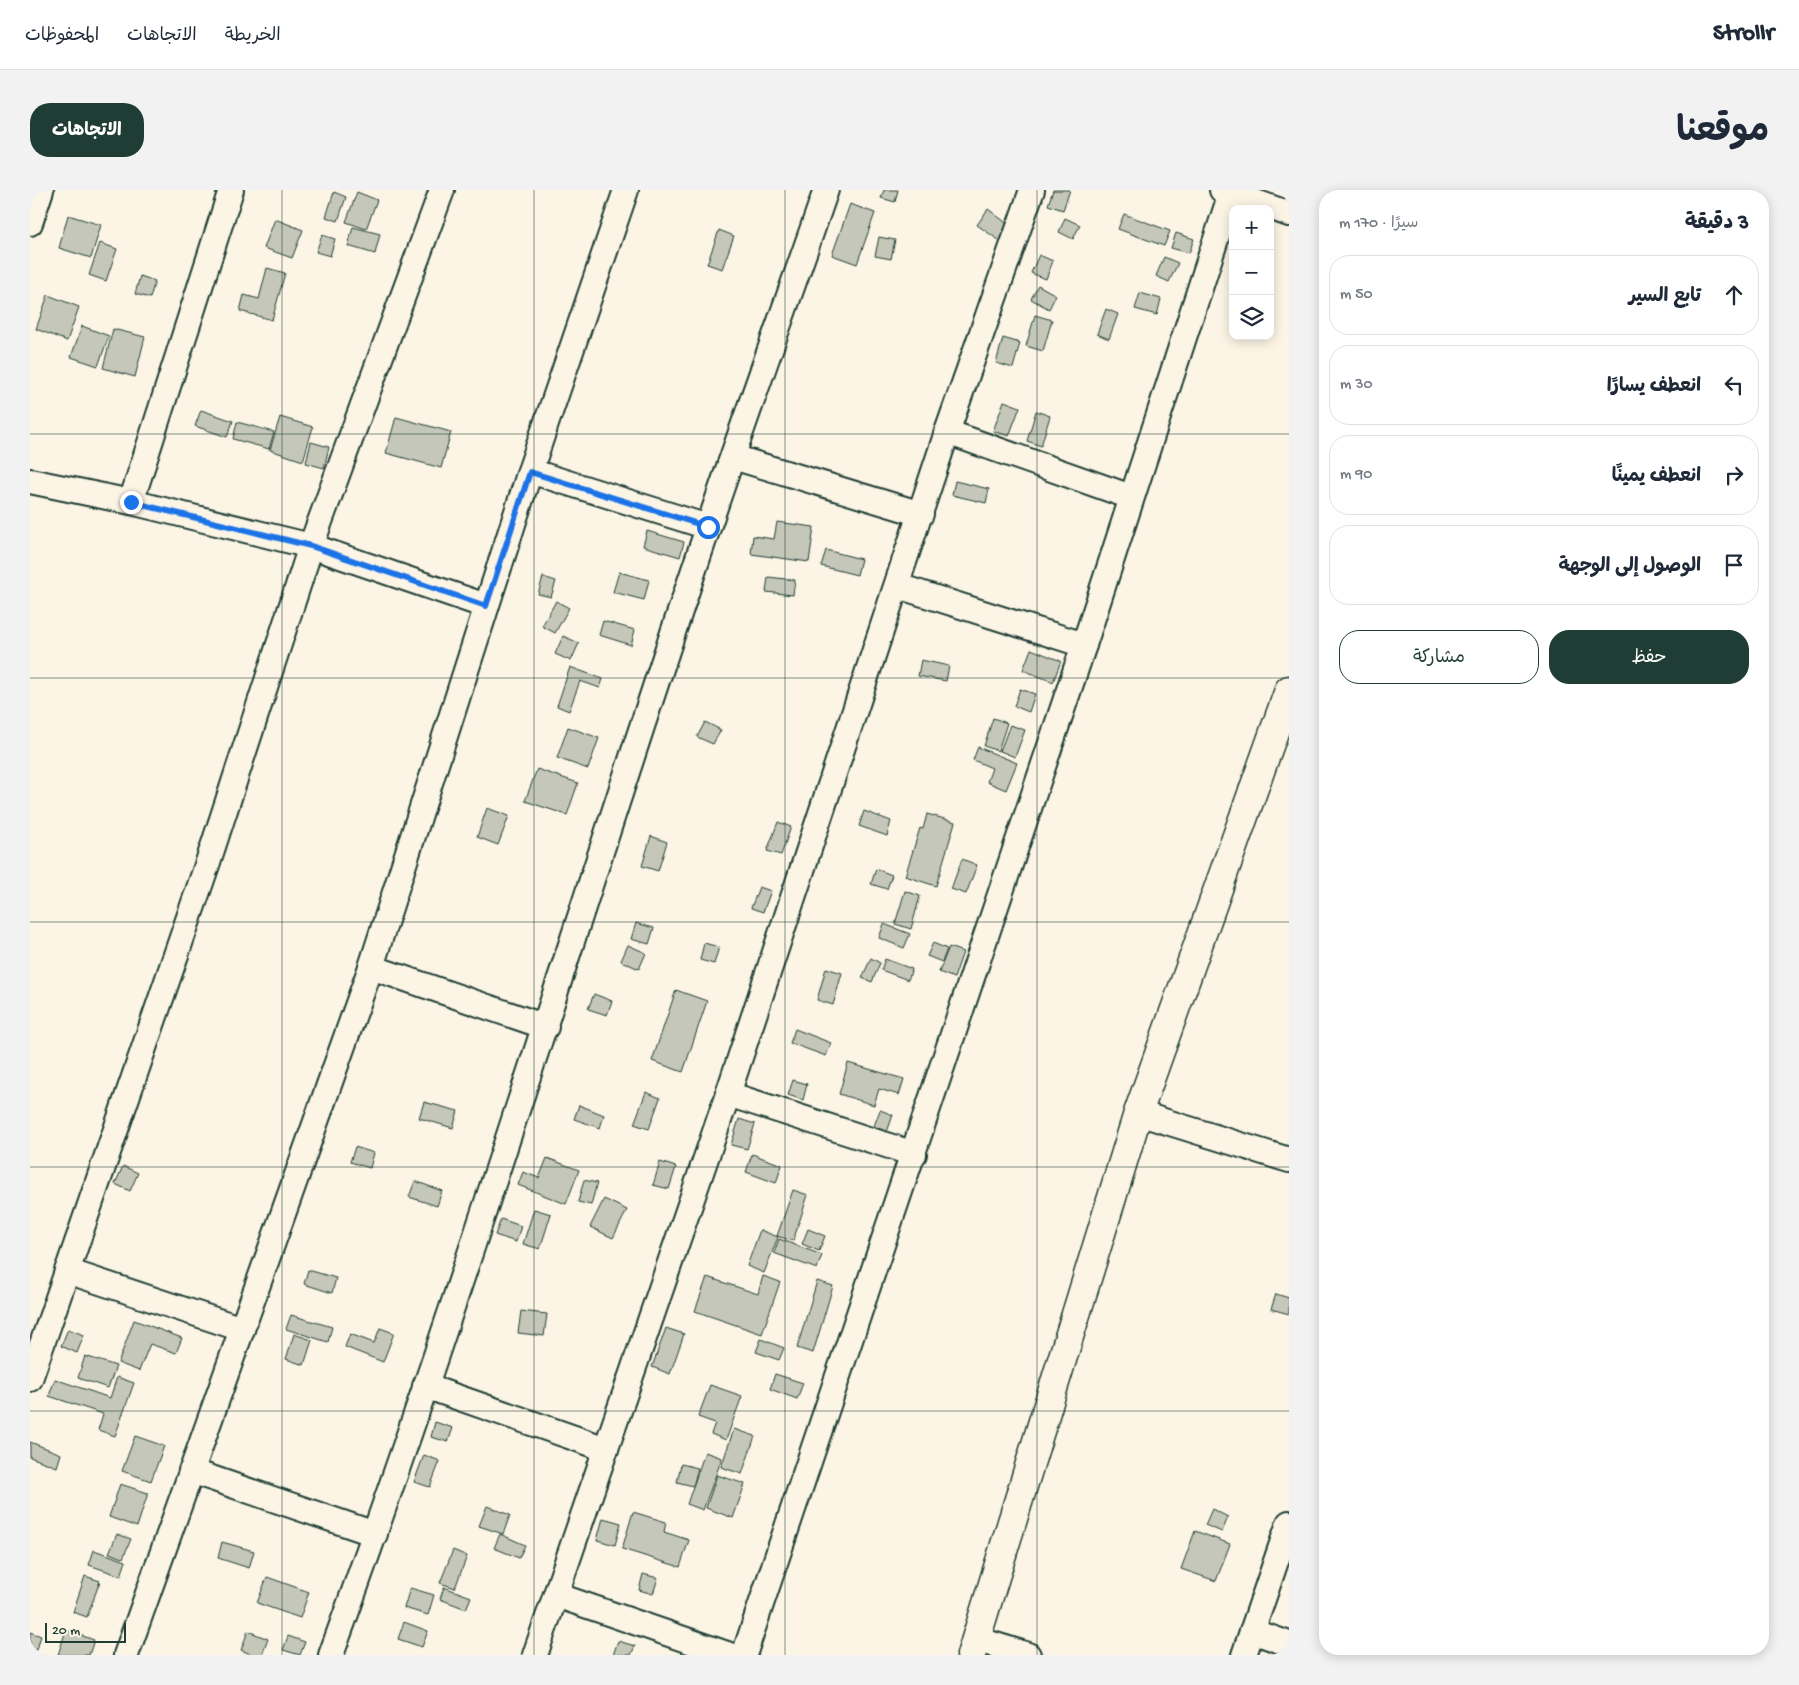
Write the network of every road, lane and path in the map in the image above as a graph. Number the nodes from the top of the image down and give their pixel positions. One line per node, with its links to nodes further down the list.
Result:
1 (41, 190): 9 (street)
2 (231, 190): 15 (street)
3 (442, 190): 18 (street)
4 (626, 190): 12 (street)
5 (826, 190): 11 (street)
6 (1032, 190): 10 (street)
7 (1226, 192): 8 (street); 14 (street)
8 (1289, 214)
9 (30, 223)
10 (947, 432): 14 (street); 16 (street)
11 (733, 457): 16 (street); 17 (street)
12 (530, 472): 17 (street); 20 (street)
13 (30, 481): 15 (street)
14 (1131, 498): 21 (street)
15 (131, 502): 18 (street)
16 (921, 514): 19 (street)
17 (708, 527): 25 (street)
18 (311, 546): 20 (street); 30 (street)
19 (898, 586): 21 (street); 26 (street)
20 (486, 606): 24 (street)
21 (1084, 646): 28 (street)
22 (1289, 690): 23 (street)
23 (1281, 740): 27 (street)
24 (370, 967): 25 (street); 31 (street)
25 (546, 1027): 33 (street)
26 (728, 1094): 28 (street); 34 (street)
27 (1138, 1113): 29 (street); 41 (street)
28 (914, 1154): 46 (street)
29 (1289, 1160)
30 (67, 1271): 31 (street); 32 (street)
31 (242, 1330): 35 (street)
32 (30, 1379)
33 (425, 1386): 34 (street); 37 (street)
34 (606, 1449): 38 (street)
35 (191, 1471): 37 (street); 42 (street)
36 (1289, 1523): 39 (street)
37 (375, 1534): 43 (street)
38 (556, 1595): 44 (street); 45 (street)
39 (1252, 1631): 40 (street); 48 (street)
40 (1289, 1644)
41 (974, 1647): 47 (street)
42 (126, 1655)
43 (331, 1655)
44 (535, 1655)
45 (730, 1655)
46 (744, 1655)
47 (1028, 1655)
48 (1244, 1655)

